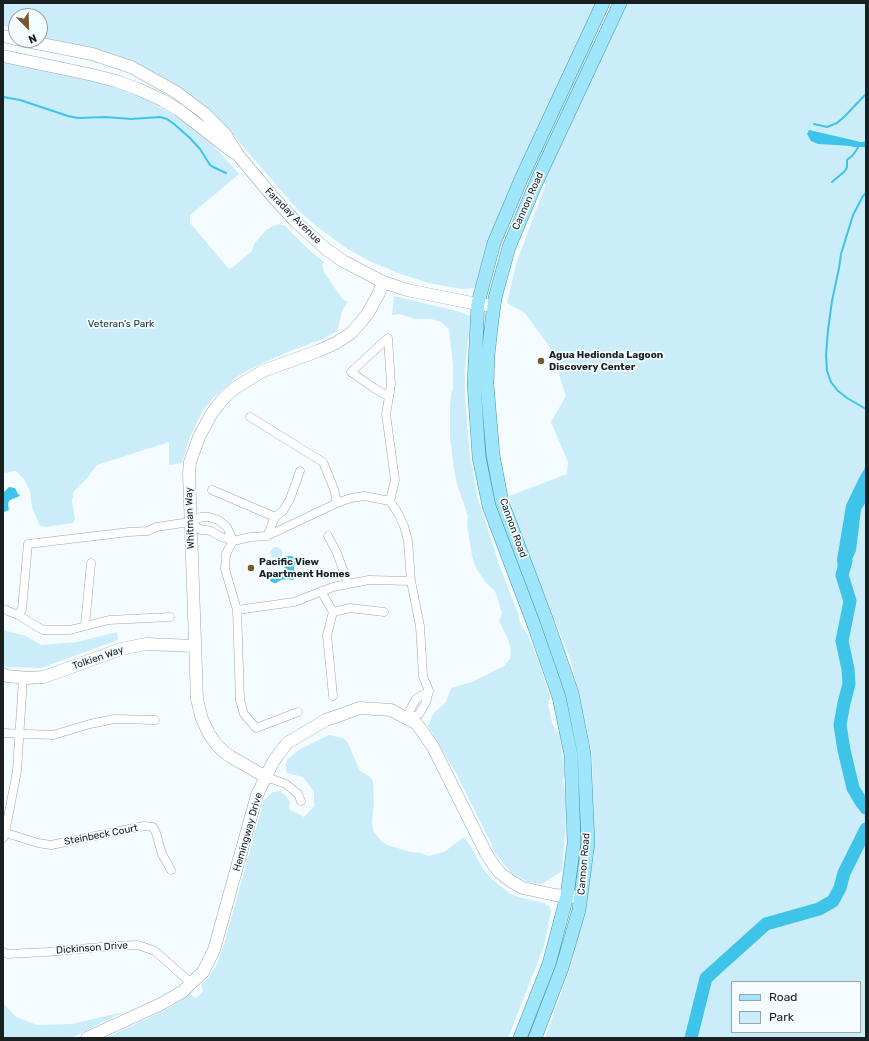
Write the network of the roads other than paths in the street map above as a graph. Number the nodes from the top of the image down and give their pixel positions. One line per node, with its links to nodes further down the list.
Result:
1 (603, 3): 7 (main road, Cannon Road)
2 (620, 3): 8 (main road, Cannon Road)
3 (48, 45): 5 (street, Faraday Avenue)
4 (3, 56): 5 (street, Faraday Avenue)
5 (238, 155): 6 (street, Faraday Avenue)
6 (383, 282): 7 (street, Faraday Avenue); 16 (street, Whitman Way)
7 (475, 303): 8 (street, Faraday Avenue); 44 (main road, Cannon Road)
8 (494, 306): 45 (main road, Cannon Road)
9 (389, 397): 9 (street); 13 (street)
10 (250, 417): 14 (street)
11 (300, 471): 15 (street)
12 (212, 490): 15 (street)
13 (390, 501): 14 (street); 21 (street)
14 (337, 503): 17 (street)
15 (275, 517): 17 (street)
16 (190, 522): 19 (street); 19 (street); 28 (street); 31 (street, Whitman Way)
17 (267, 536): 19 (street)
18 (328, 536): 22 (street)
19 (233, 541): 25 (street)
20 (91, 563): 30 (street)
21 (411, 581): 22 (street); 36 (street)
22 (348, 584): 23 (street)
23 (321, 591): 25 (street); 26 (street)
24 (3, 609): 28 (street)
25 (237, 610): 35 (street)
26 (333, 612): 27 (street); 34 (street)
27 (384, 612)
28 (18, 615): 30 (street)
29 (170, 617): 30 (street)
30 (85, 626)
31 (195, 646): 33 (street, Tolkien Way); 40 (street, Whitman Way)
32 (3, 674): 33 (street, Tolkien Way)
33 (23, 678): 39 (street)
34 (333, 696)
35 (298, 712)
36 (410, 719): 40 (street, Hemingway Drive); 44 (street, Hemingway Drive)
37 (155, 720): 39 (street)
38 (3, 733): 39 (street)
39 (19, 734): 42 (street)
40 (266, 777): 41 (street, Whitman Way); 47 (street, Hemingway Drive)
41 (301, 801)
42 (4, 834): 43 (street, Steinbeck Court)
43 (171, 870)
44 (566, 896): 45 (street, Hemingway Drive); 49 (main road, Cannon Road)
45 (581, 898): 50 (main road, Cannon Road)
46 (3, 952): 47 (street, Dickinson Drive)
47 (191, 983): 48 (street, Hemingway Drive)
48 (87, 1038)
49 (520, 1038)
50 (534, 1038)

